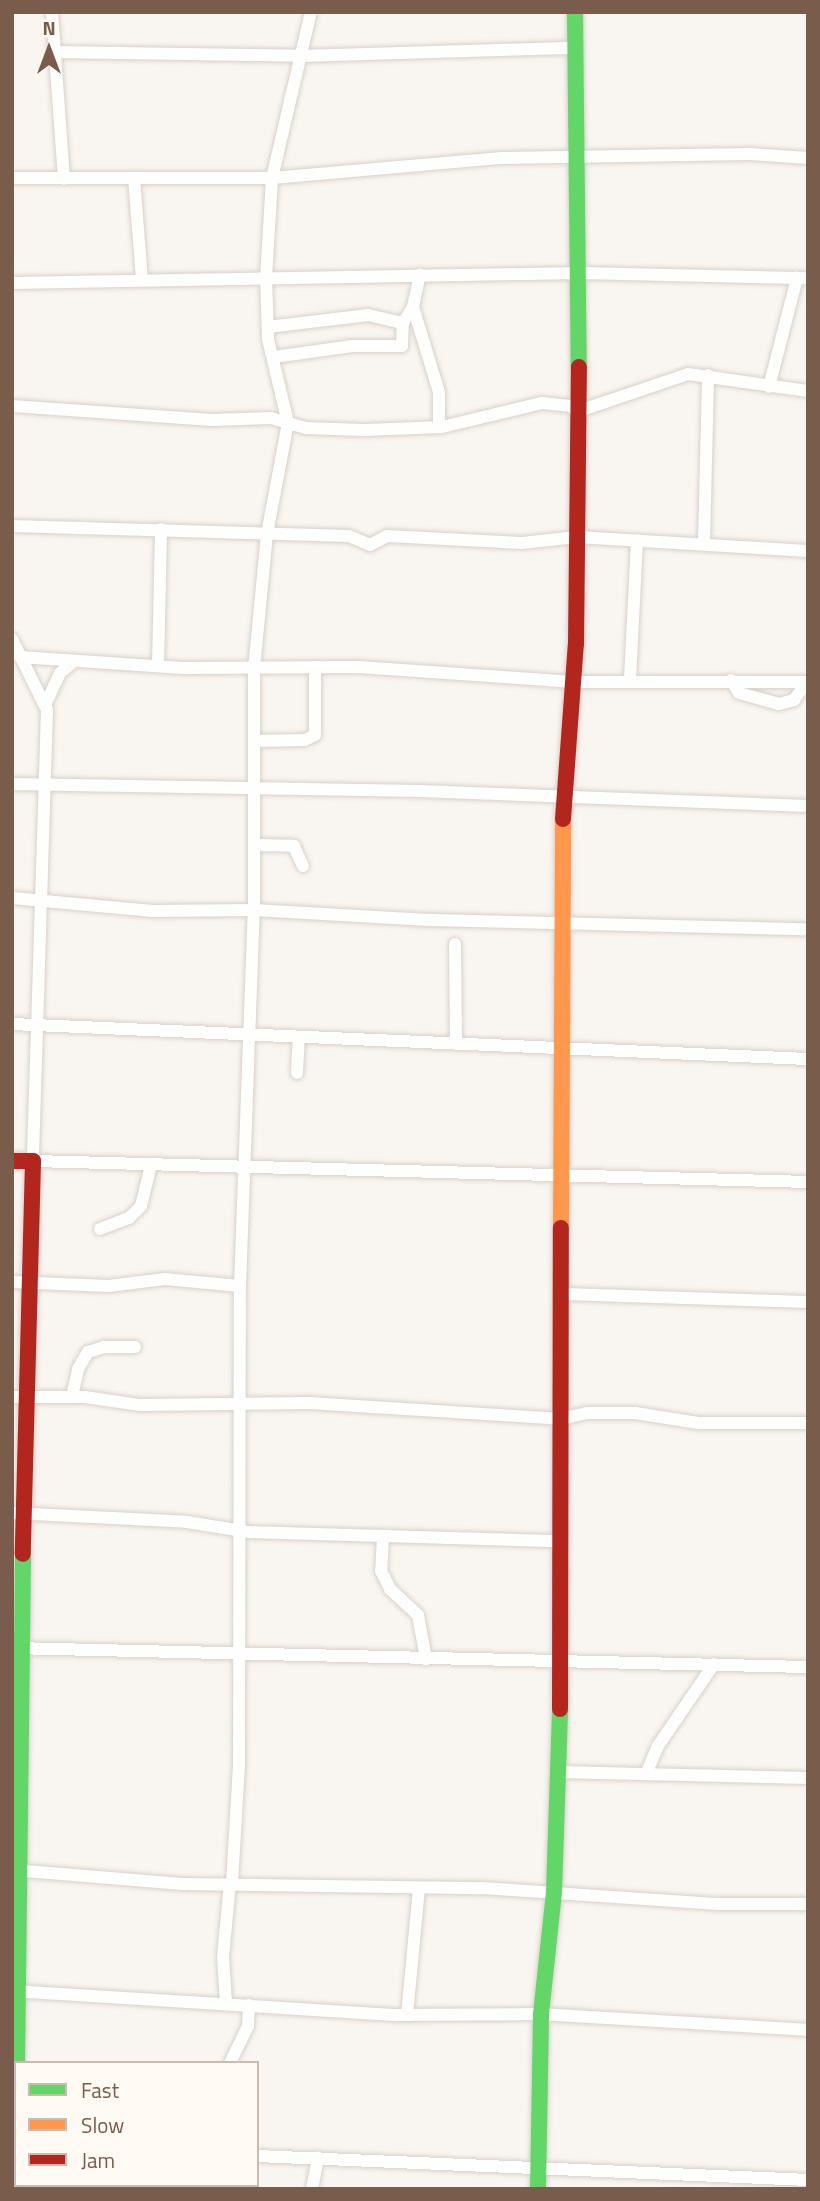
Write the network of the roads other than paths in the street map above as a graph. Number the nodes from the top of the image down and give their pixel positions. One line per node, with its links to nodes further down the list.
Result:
1 (52, 12): 5 (street)
2 (311, 12): 6 (street)
3 (575, 12): 4 (street)
4 (575, 48): 6 (street); 7 (street)
5 (54, 52): 6 (street); 12 (street)
6 (300, 56): 11 (street)
7 (579, 158): 8 (street); 11 (street); 14 (street)
8 (808, 158)
9 (12, 178): 12 (street)
10 (134, 178): 11 (street); 12 (street); 18 (street)
11 (272, 178): 16 (street)
12 (64, 179)
13 (808, 267): 17 (street)
14 (580, 273): 15 (street); 17 (street); 28 (street)
15 (420, 275): 16 (street); 20 (street)
16 (266, 277): 18 (street); 22 (street)
17 (799, 278): 25 (street)
18 (142, 280): 19 (street)
19 (12, 283)
20 (413, 307): 21 (street); 30 (street)
21 (403, 323): 22 (street); 23 (street)
22 (268, 327): 23 (street)
23 (274, 357): 29 (street)
24 (708, 376): 25 (street); 28 (street); 36 (street)
25 (769, 387): 26 (street)
26 (808, 391)
27 (12, 406): 29 (street)
28 (576, 412): 30 (street); 34 (street)
29 (288, 423): 30 (street); 33 (street)
30 (439, 427)
31 (12, 526): 32 (street)
32 (161, 528): 33 (street); 41 (street)
33 (267, 534): 34 (street); 43 (street)
34 (577, 537): 35 (street); 46 (street)
35 (637, 540): 36 (street); 44 (street)
36 (704, 543): 37 (street)
37 (808, 551)
38 (12, 639): 39 (street)
39 (17, 657): 40 (street); 48 (street)
40 (73, 662): 41 (street); 48 (street)
41 (158, 665): 43 (street)
42 (315, 667): 43 (street); 46 (street); 49 (street)
43 (254, 669): 49 (street)
44 (630, 680): 45 (street); 46 (street)
45 (731, 680): 47 (street); 47 (street)
46 (572, 682): 53 (street)
47 (808, 682)
48 (46, 703): 51 (street)
49 (255, 741): 52 (street)
50 (12, 783): 51 (street)
51 (45, 783): 52 (street); 58 (street)
52 (255, 787): 53 (street); 55 (street)
53 (563, 799): 54 (street); 60 (street)
54 (808, 806)
55 (255, 845): 56 (street); 59 (street)
56 (303, 866)
57 (12, 898): 58 (street)
58 (43, 900): 59 (street); 64 (street)
59 (254, 910): 60 (street); 65 (street)
60 (566, 923): 61 (street); 68 (street)
61 (808, 929)
62 (455, 944): 67 (street)
63 (12, 1024): 64 (street)
64 (37, 1025): 65 (street); 72 (street)
65 (247, 1033): 66 (street); 74 (street)
66 (299, 1037): 67 (street); 70 (street)
67 (456, 1045): 68 (street)
68 (562, 1047): 69 (street); 75 (street)
69 (808, 1059)
70 (297, 1073)
71 (12, 1161): 72 (street)
72 (33, 1161): 73 (street); 78 (street)
73 (151, 1165): 74 (street); 77 (street)
74 (244, 1168): 75 (street); 79 (street)
75 (560, 1174): 76 (street); 80 (street)
76 (808, 1182)
77 (100, 1229)
78 (20, 1282): 79 (street); 84 (street)
79 (240, 1286): 85 (street)
80 (563, 1294): 81 (street); 86 (street)
81 (808, 1302)
82 (135, 1347): 83 (street)
83 (72, 1396): 84 (street); 85 (street)
84 (19, 1397): 88 (street)
85 (238, 1404): 86 (street); 89 (street)
86 (561, 1419): 87 (street); 91 (street)
87 (808, 1423)
88 (18, 1512): 89 (street); 92 (street)
89 (237, 1531): 90 (street); 93 (street)
90 (383, 1536): 91 (street); 94 (street)
91 (559, 1541): 95 (street)
92 (16, 1648): 93 (street); 101 (street)
93 (237, 1652): 94 (street); 102 (street)
94 (426, 1659): 95 (street)
95 (558, 1659): 96 (street); 98 (street)
96 (714, 1664): 97 (street); 99 (street)
97 (808, 1667)
98 (559, 1772): 99 (street); 104 (street)
99 (646, 1774): 100 (street)
100 (808, 1778)
101 (16, 1870): 102 (street); 106 (street)
102 (231, 1883): 103 (street); 107 (street)
103 (419, 1889): 104 (street); 110 (street)
104 (554, 1892): 105 (street); 109 (street)
105 (808, 1904)
106 (15, 1992): 107 (street); 112 (street)
107 (226, 2003): 108 (street)
108 (249, 2005): 110 (street); 113 (street)
109 (541, 2014): 110 (street); 111 (street); 117 (street)
110 (407, 2015)
111 (808, 2030)
112 (17, 2061)
113 (231, 2061)
114 (14, 2145): 119 (street)
115 (259, 2156): 116 (street)
116 (318, 2158): 117 (street); 120 (street)
117 (539, 2168): 118 (street); 121 (street)
118 (808, 2180)
119 (13, 2189)
120 (312, 2189)
121 (538, 2189)

